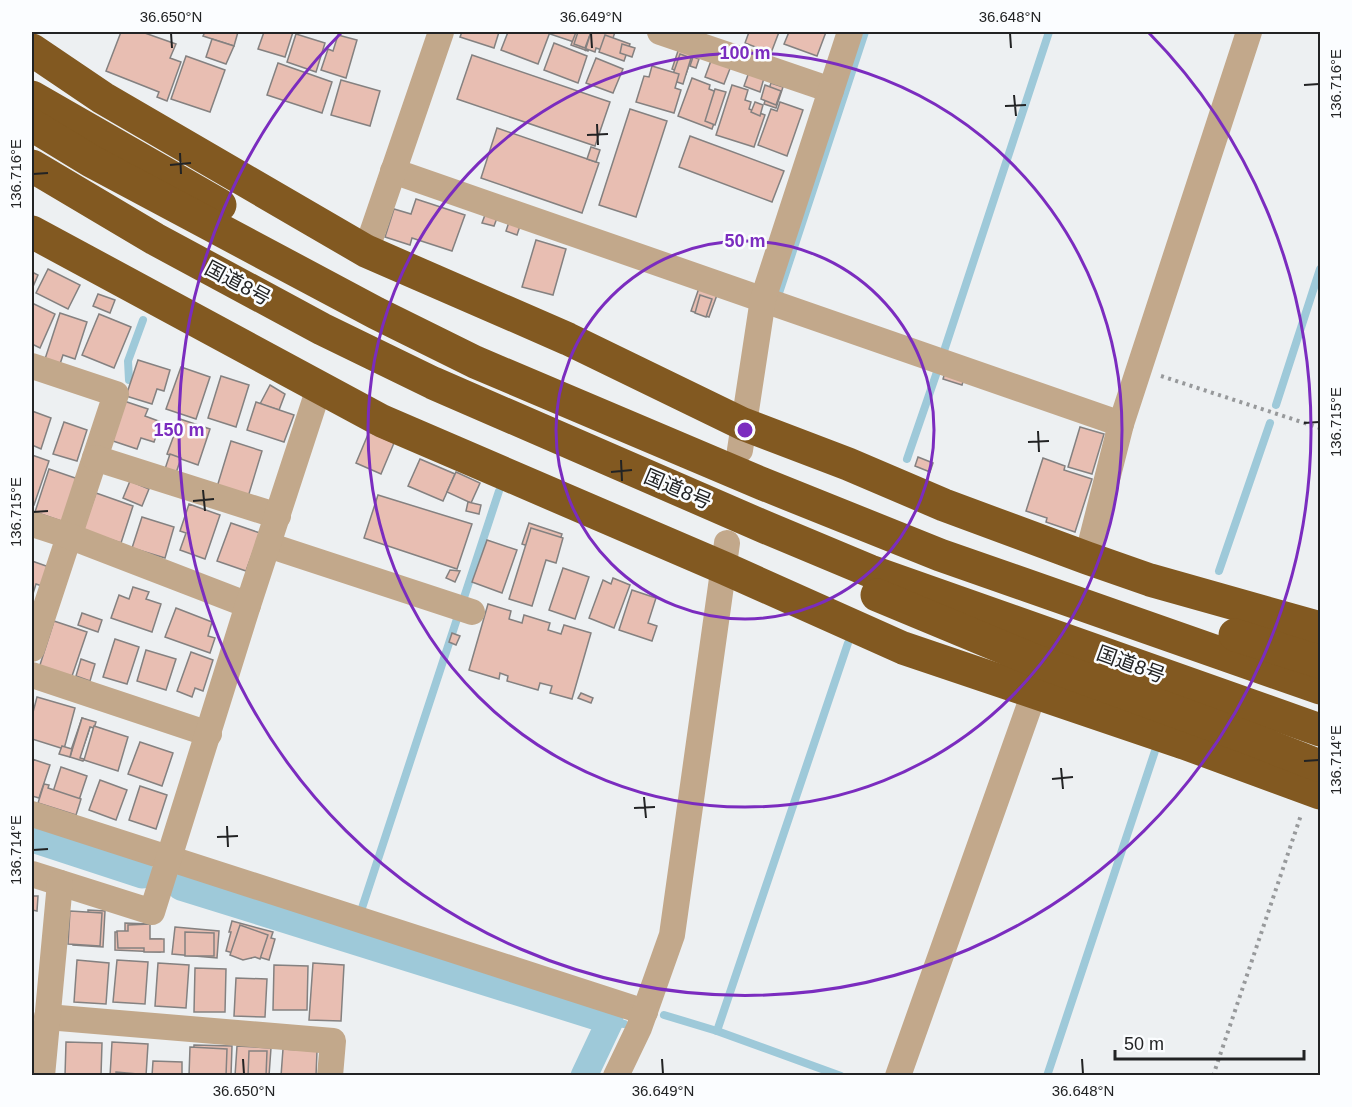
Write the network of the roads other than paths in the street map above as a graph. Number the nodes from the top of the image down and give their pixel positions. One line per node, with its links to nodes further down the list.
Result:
1 (34, 32): 6 (street)
2 (441, 32): 12 (street)
3 (660, 32): 8 (street)
4 (850, 32): 8 (street)
5 (1250, 32): 21 (street)
6 (32, 38)
7 (32, 50): 16 (highway)
8 (831, 90): 17 (street)
9 (32, 97): 18 (highway)
10 (32, 125): 18 (highway, 国道8号)
11 (32, 166): 15 (highway, 国道8号)
12 (393, 171): 16 (street); 17 (street)
13 (32, 191): 15 (highway)
14 (32, 232): 20 (highway)
15 (155, 239): 24 (highway, 国道8号)
16 (366, 251): 22 (highway)
17 (763, 299): 21 (street); 22 (street)
18 (376, 313): 30 (highway, 国道8号)
19 (32, 366): 23 (street)
20 (319, 388): 25 (street); 29 (highway)
21 (1121, 424): 31 (street)
22 (742, 437): 31 (highway)
23 (95, 458): 25 (street); 27 (street)
24 (726, 510): 40 (highway, 国道8号); 42 (highway)
25 (278, 516): 28 (street)
26 (32, 524): 27 (street)
27 (69, 536): 32 (street); 35 (street)
28 (268, 545): 32 (street); 33 (street)
29 (726, 555): 39 (highway); 47 (street)
30 (940, 555): 36 (highway); 38 (highway, 国道8号)
31 (1087, 558): 34 (highway)
32 (248, 605): 41 (street)
33 (461, 608)
34 (1320, 628)
35 (32, 649)
36 (1320, 662)
37 (32, 675): 41 (street)
38 (1320, 688)
39 (1034, 693): 42 (highway); 52 (street)
40 (1320, 730)
41 (209, 734): 44 (street)
42 (1317, 782)
43 (32, 814): 44 (street)
44 (169, 857): 46 (street); 47 (street)
45 (32, 874): 46 (street)
46 (60, 883): 48 (street)
47 (645, 1012): 51 (street)
48 (47, 1017): 49 (street); 50 (street)
49 (42, 1076)
50 (330, 1076)
51 (616, 1076)
52 (898, 1076)

